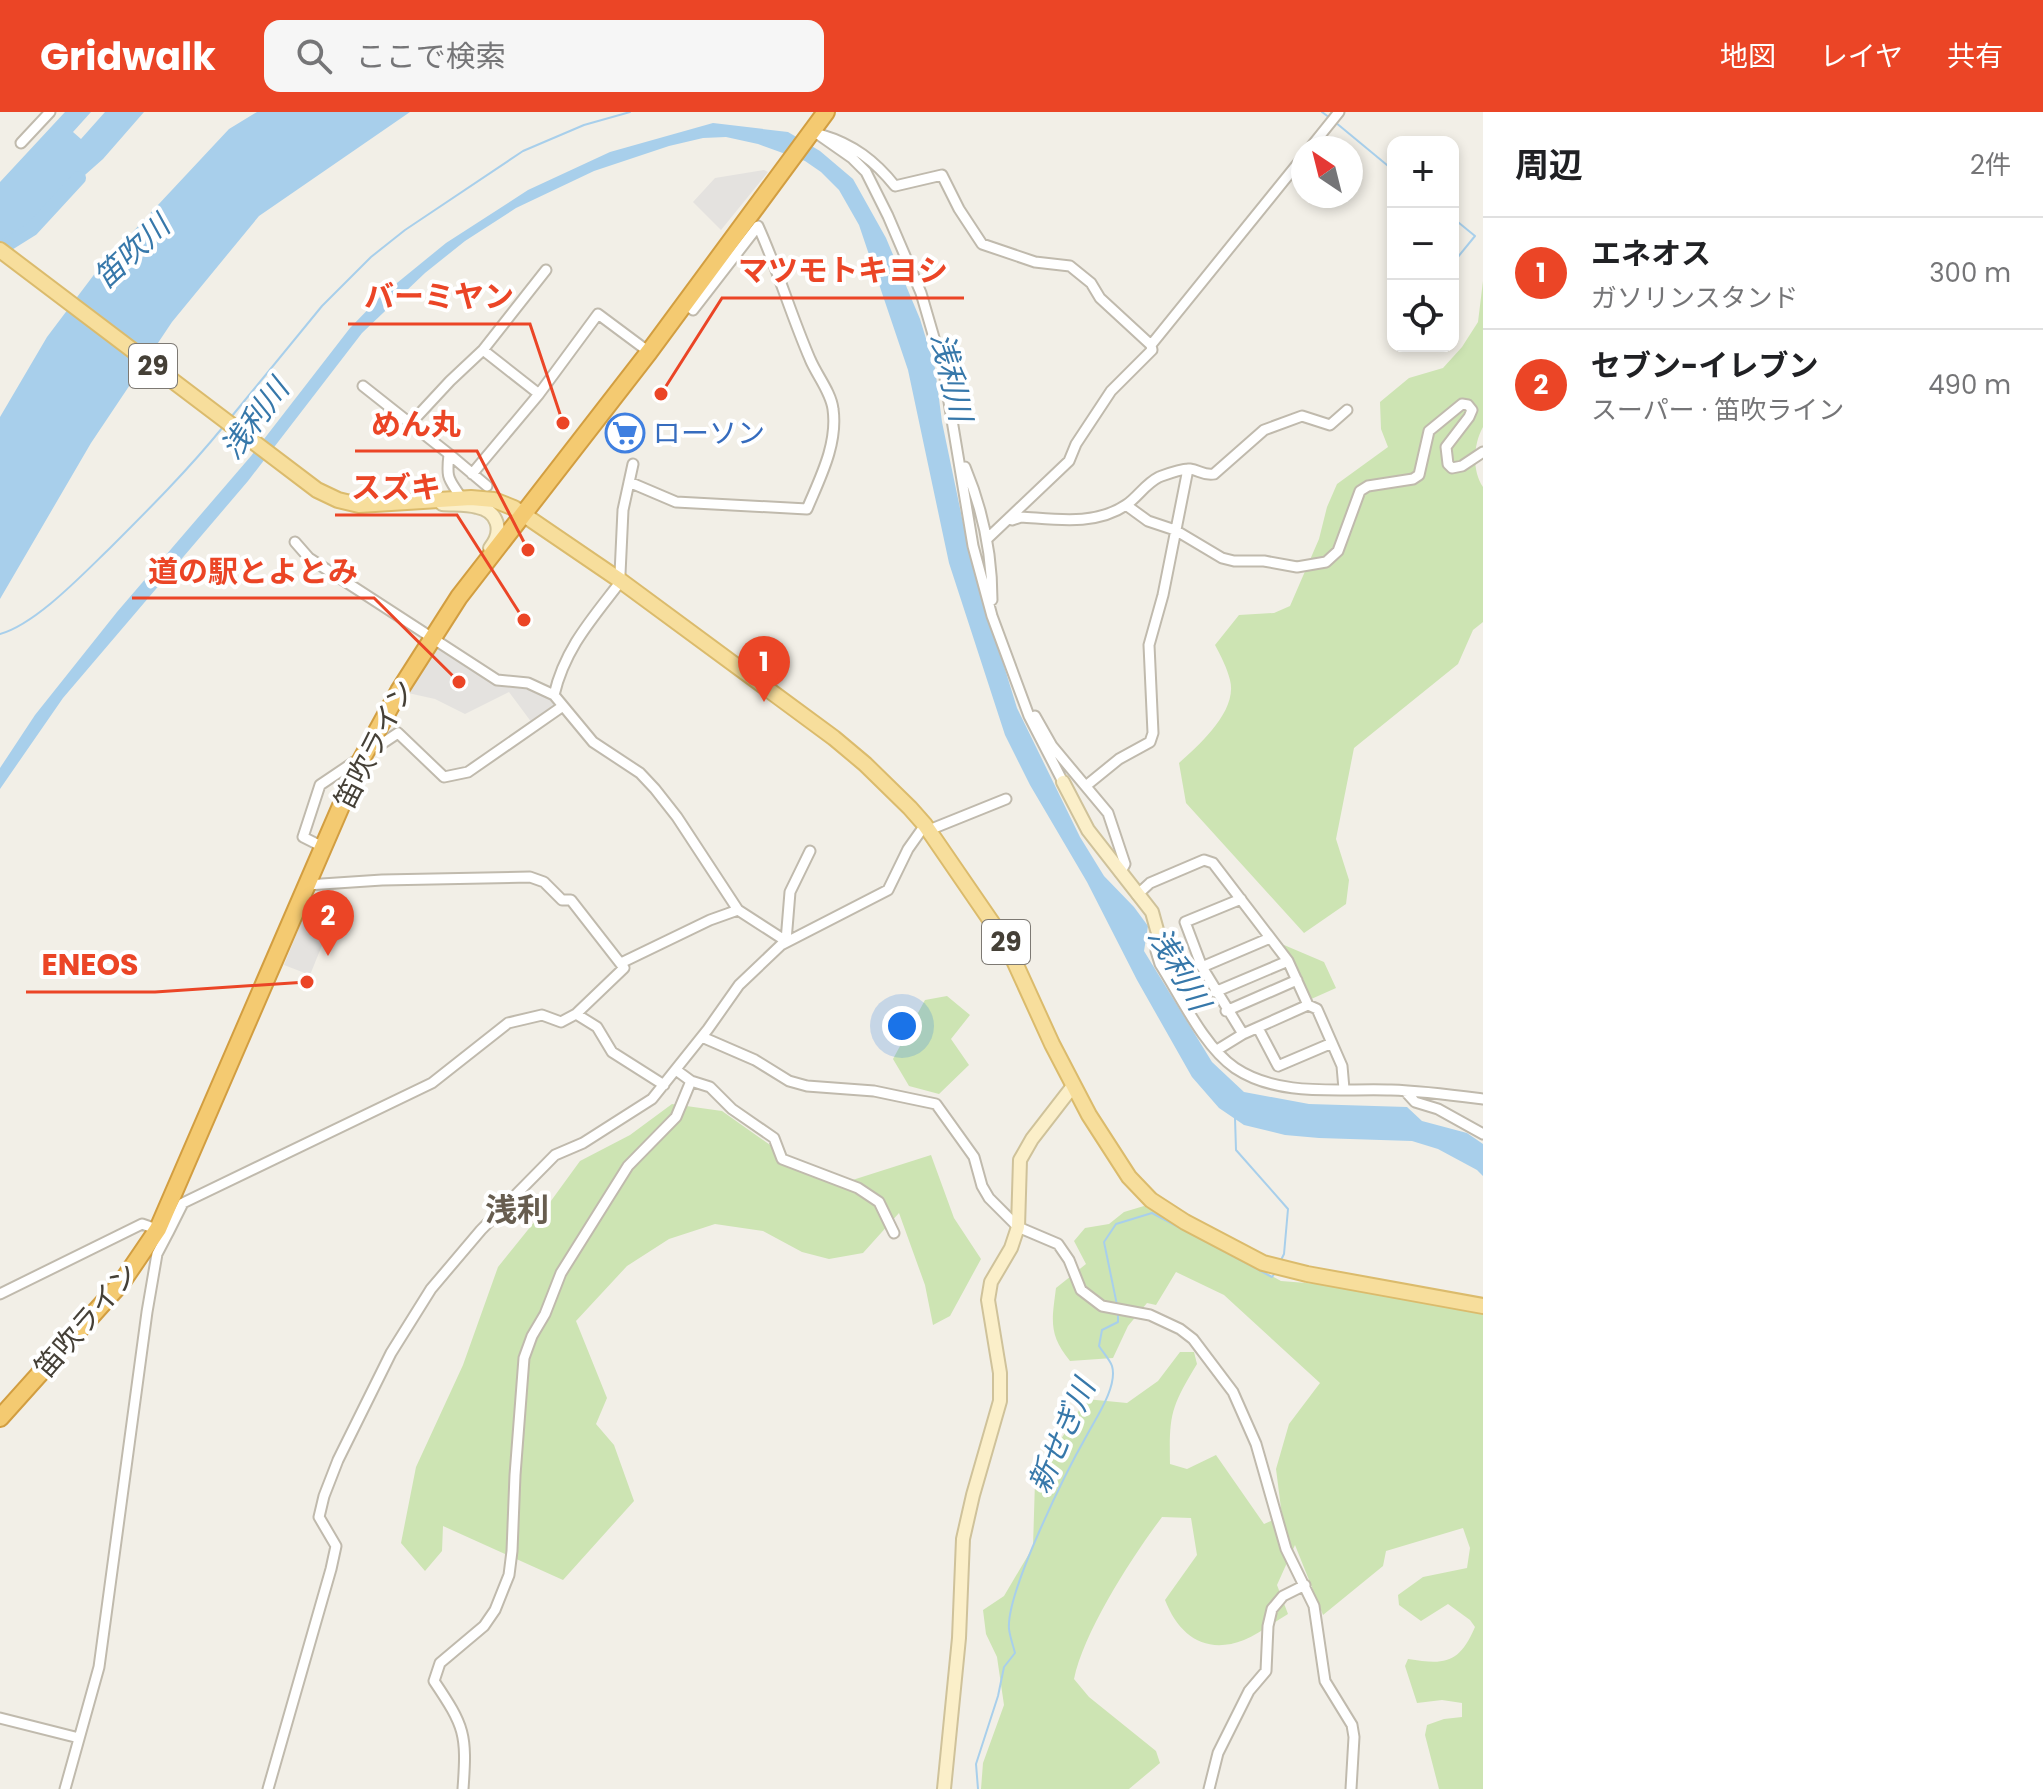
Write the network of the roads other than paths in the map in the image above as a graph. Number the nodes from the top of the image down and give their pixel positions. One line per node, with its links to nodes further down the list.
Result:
1 (50, 112): 6 (street)
2 (826, 112): 4 (highway, 笛吹ライン)
3 (1339, 112): 5 (street)
4 (813, 133): 10 (highway, 笛吹ライン); 11 (street); 18 (street)
5 (1320, 136)
6 (21, 143)
7 (1291, 172): 11 (street)
8 (4, 253): 27 (main road, 29)
9 (546, 270): 12 (street)
10 (685, 304): 13 (highway, 笛吹ライン); 24 (street)
11 (1151, 345): 30 (street)
12 (483, 350): 15 (street); 17 (street)
13 (649, 352): 15 (street); 29 (highway, 笛吹ライン)
14 (363, 386): 17 (street)
15 (539, 394): 23 (street)
16 (1347, 410): 22 (street)
17 (411, 423): 20 (street)
18 (958, 452): 32 (street); 36 (street)
19 (1483, 452): 31 (street)
20 (449, 454): 23 (street); 26 (street)
21 (633, 464): 24 (street)
22 (1188, 469): 28 (street); 31 (street)
23 (472, 474): 25 (street)
24 (629, 482): 34 (street)
25 (487, 486)
26 (462, 499): 27 (main road, 29); 29 (main road, 29)
27 (428, 502): 35 (street)
28 (1126, 505): 30 (street); 31 (street)
29 (525, 515): 34 (main road, 29); 35 (highway, 笛吹ライン)
30 (1009, 521): 32 (street)
31 (1175, 530): 44 (street)
32 (988, 538): 36 (street)
33 (295, 542): 37 (street)
34 (619, 580): 38 (street); 46 (main road, 29)
35 (459, 597): 37 (highway, 笛吹ライン)
36 (992, 616): 40 (street)
37 (433, 637): 38 (street); 41 (highway, 笛吹ライン)
38 (554, 695): 39 (street)
39 (563, 706): 41 (street); 53 (street)
40 (1029, 716): 43 (street); 44 (street)
41 (370, 744): 42 (highway, 笛吹ライン)
42 (360, 762): 47 (highway, 笛吹ライン); 47 (street)
43 (1063, 782): 49 (street)
44 (1087, 785): 49 (street)
45 (1006, 799): 46 (street)
46 (927, 828): 56 (street); 73 (main road, 29)
47 (323, 847): 50 (highway, 笛吹ライン)
48 (810, 851): 56 (street)
49 (1120, 873): 51 (street)
50 (307, 885): 58 (street); 79 (highway, 笛吹ライン)
51 (1137, 895): 52 (street); 54 (street)
52 (1241, 899): 55 (street); 59 (street)
53 (738, 910): 56 (street); 58 (street)
54 (1157, 930): 69 (street)
55 (1270, 938): 57 (street); 59 (street)
56 (786, 941): 67 (street)
57 (1288, 961): 60 (street); 61 (street)
58 (621, 963): 64 (street)
59 (1202, 967): 61 (street)
60 (1297, 980): 62 (street); 63 (street)
61 (1215, 992): 63 (street)
62 (1308, 1005): 65 (street); 68 (street)
63 (1226, 1011): 66 (street)
64 (576, 1014): 72 (street); 79 (street)
65 (1258, 1028): 66 (street); 68 (street)
66 (1243, 1034): 69 (street)
67 (702, 1037): 70 (street); 78 (street)
68 (1332, 1043): 74 (street)
69 (1217, 1050): 74 (street)
70 (676, 1070): 71 (street); 72 (street)
71 (691, 1081): 80 (street); 89 (street)
72 (664, 1085): 88 (street)
73 (1073, 1086): 78 (street); 82 (main road, 29)
74 (1344, 1089): 75 (street)
75 (1405, 1091): 76 (street); 77 (street)
76 (1483, 1099)
77 (1483, 1134)
78 (1018, 1227): 84 (street); 90 (street)
79 (163, 1231): 81 (street); 83 (highway, 笛吹ライン); 86 (street)
80 (894, 1233)
81 (0, 1294)
82 (1483, 1306)
83 (0, 1418)
84 (1305, 1585): 91 (street); 92 (street)
85 (0, 1718): 86 (street)
86 (79, 1738): 87 (street)
87 (65, 1789)
88 (268, 1789)
89 (463, 1789)
90 (944, 1789)
91 (1209, 1789)
92 (1351, 1789)

